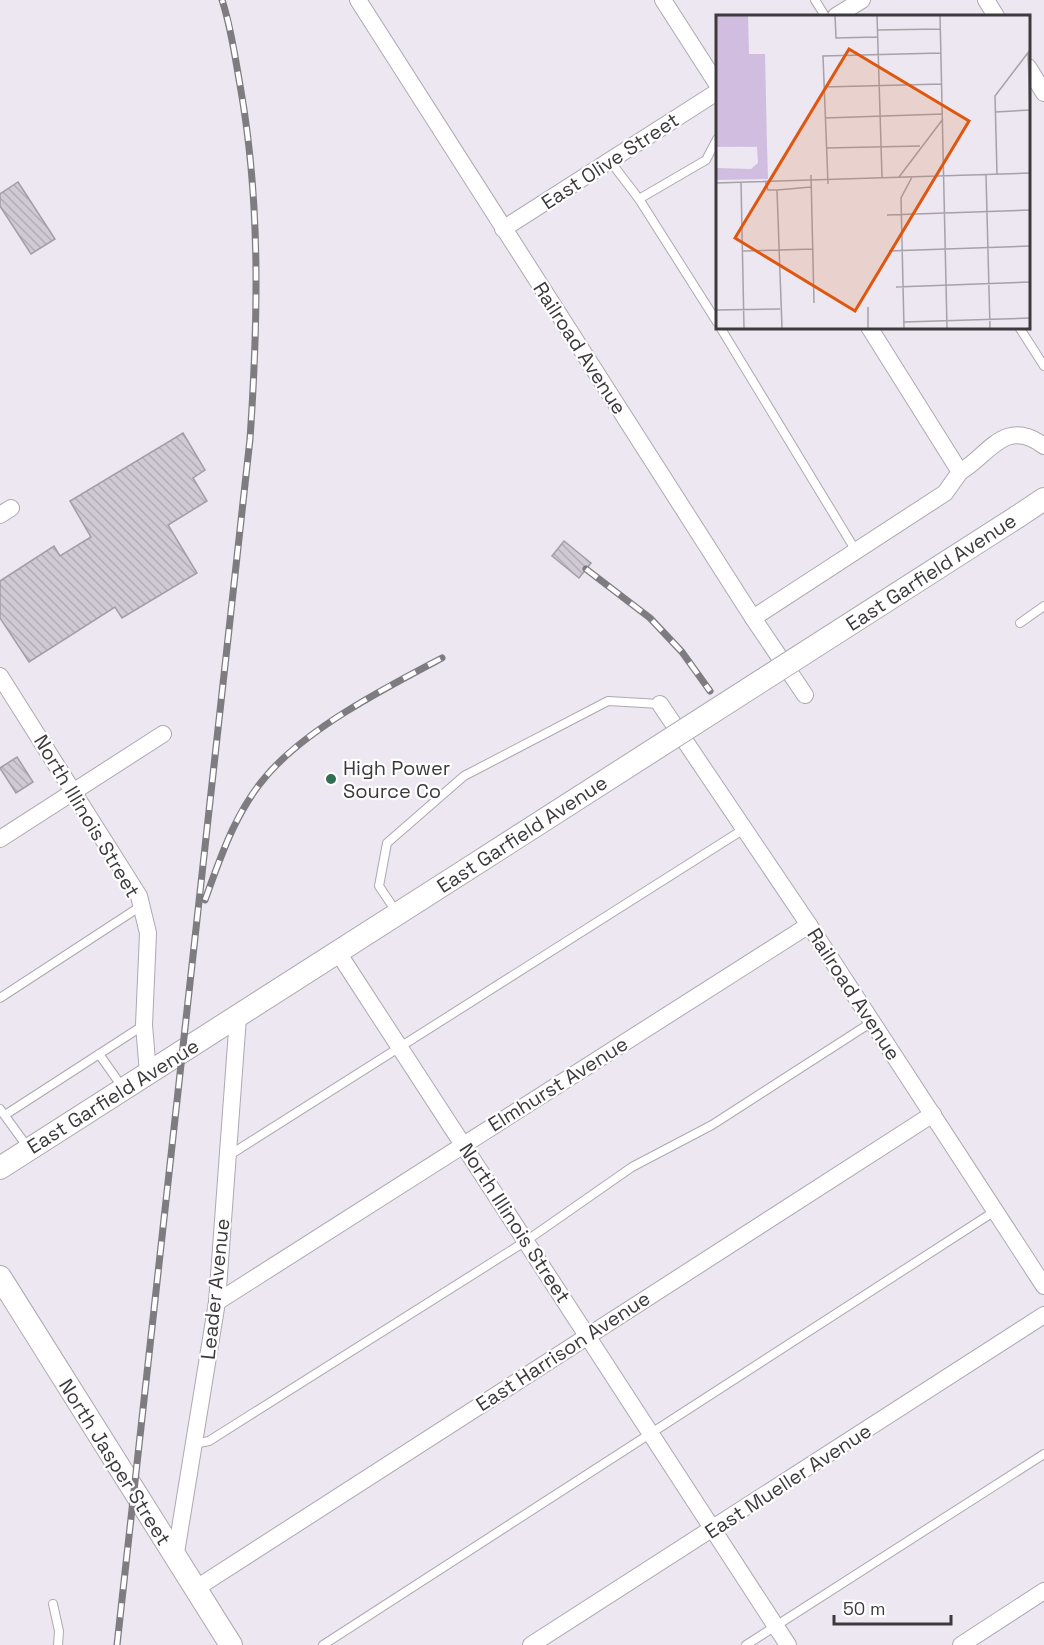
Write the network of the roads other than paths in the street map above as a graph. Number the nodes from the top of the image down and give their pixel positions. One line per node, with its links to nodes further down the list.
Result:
1 (358, 0): 16 (street, Railroad Avenue)
2 (663, 0): 10 (street)
3 (815, 0): 6 (lane)
4 (862, 0): 7 (street)
5 (986, 0): 8 (street)
6 (824, 15)
7 (838, 15)
8 (995, 15)
9 (1029, 69): 12 (street)
10 (716, 82)
11 (716, 93): 14 (street, East Olive Street)
12 (1044, 93)
13 (716, 141): 15 (lane)
14 (610, 161): 15 (lane); 16 (street, East Olive Street)
15 (639, 199): 17 (lane)
16 (503, 229): 27 (street, Railroad Avenue)
17 (716, 320)
18 (721, 328): 25 (lane)
19 (870, 328): 23 (street)
20 (1020, 328): 21 (lane)
21 (1044, 366)
22 (1044, 446): 23 (street)
23 (960, 472): 25 (street)
24 (1044, 499): 37 (street, East Garfield Avenue, bridge)
25 (856, 551): 27 (street)
26 (1044, 606): 28 (lane)
27 (753, 618): 30 (street, Railroad Avenue)
28 (1020, 623)
29 (1, 678): 33 (street, North Illinois Street)
30 (805, 695)
31 (660, 704): 34 (street, Railroad Avenue); 37 (lane)
32 (163, 734): 33 (street)
33 (74, 790): 35 (street); 36 (street, North Illinois Street)
34 (744, 829): 38 (street, Railroad Avenue); 44 (lane)
35 (0, 839)
36 (141, 906): 40 (lane); 43 (street, North Illinois Street)
37 (398, 915): 39 (street, East Garfield Avenue)
38 (808, 925): 42 (street, Railroad Avenue); 50 (street, Elmhurst Avenue)
39 (339, 954): 41 (street, East Garfield Avenue); 44 (street, North Illinois Street)
40 (0, 998)
41 (238, 1017): 46 (street, East Garfield Avenue); 52 (street, Leader Avenue)
42 (872, 1022): 49 (street, Railroad Avenue); 55 (lane)
43 (144, 1025): 45 (lane); 46 (street, North Illinois Street)
44 (401, 1048): 50 (street, North Illinois Street); 52 (lane)
45 (99, 1054): 47 (lane); 48 (lane)
46 (148, 1073): 47 (street, East Garfield Avenue)
47 (124, 1089): 51 (street, East Garfield Avenue)
48 (2, 1112): 51 (lane)
49 (933, 1114): 54 (street, Railroad Avenue); 60 (street, East Harrison Avenue)
50 (465, 1144): 55 (street, North Illinois Street); 58 (street, Elmhurst Avenue)
51 (29, 1149): 53 (street, East Garfield Avenue)
52 (228, 1156): 58 (street, Leader Avenue)
53 (0, 1168)
54 (995, 1211): 57 (street, Railroad Avenue); 61 (lane)
55 (526, 1241): 60 (street, North Illinois Street); 62 (lane)
56 (0, 1277): 65 (street, North Jasper Street)
57 (1044, 1286)
58 (217, 1302): 62 (street, Leader Avenue)
59 (1044, 1315): 64 (street, East Mueller Avenue)
60 (586, 1335): 61 (street, North Illinois Street); 66 (street, East Harrison Avenue)
61 (651, 1433): 64 (street, North Illinois Street); 72 (lane)
62 (194, 1444): 65 (street, Leader Avenue)
63 (1044, 1454): 69 (lane)
64 (714, 1528): 69 (street, North Illinois Street); 73 (street, East Mueller Avenue)
65 (175, 1558): 66 (street, North Jasper Street)
66 (195, 1589): 71 (street, North Jasper Street)
67 (1044, 1591): 76 (street)
68 (53, 1604): 70 (lane)
69 (776, 1626): 74 (lane); 75 (street, North Illinois Street)
70 (58, 1645)
71 (231, 1645)
72 (322, 1645)
73 (531, 1645)
74 (746, 1645)
75 (788, 1645)
76 (962, 1645)

